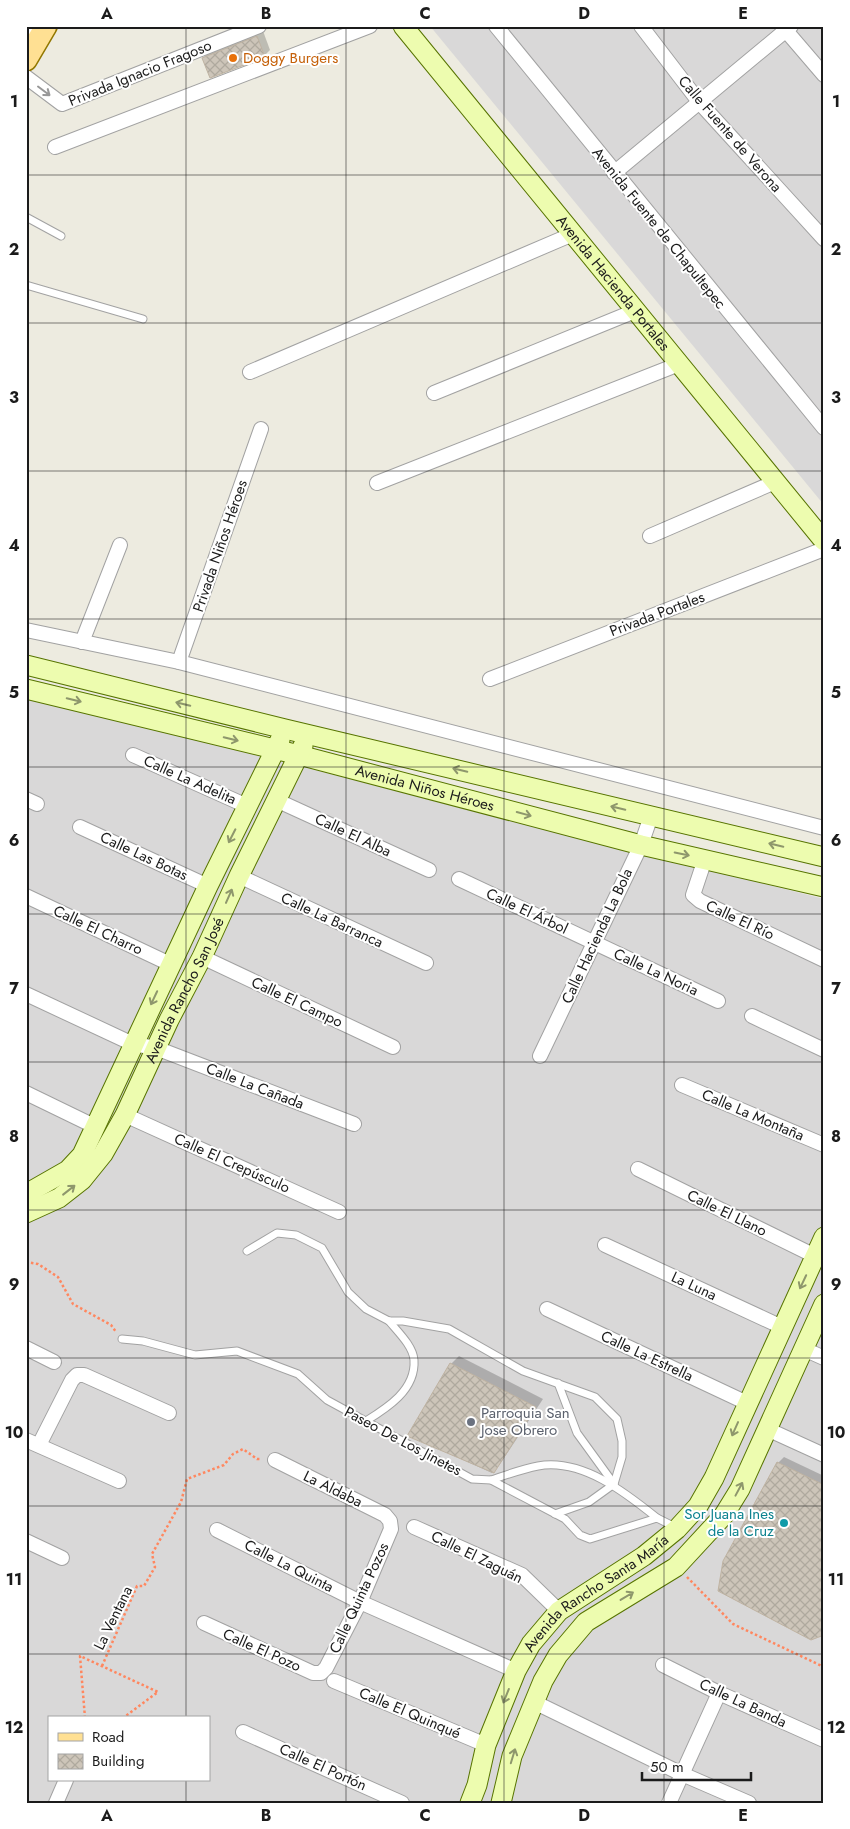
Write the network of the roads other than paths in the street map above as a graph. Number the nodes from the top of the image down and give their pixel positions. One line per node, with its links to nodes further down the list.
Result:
1 (32, 26): 9 (lane)
2 (46, 26): 10 (main road)
3 (259, 26): 12 (street, Privada Ignacio Fragoso, one-way to 3)
4 (370, 26): 14 (street)
5 (403, 26): 17 (street, Avenida Hacienda Portales)
6 (496, 26): 15 (street, Avenida Fuente de Chapultepec)
7 (641, 26): 13 (street, Calle Fuente de Verona)
8 (786, 28): 11 (street); 13 (street)
9 (26, 36)
10 (26, 60)
11 (824, 75)
12 (26, 77)
13 (700, 103): 15 (street); 19 (street, Calle Fuente de Verona)
14 (55, 147)
15 (614, 173): 26 (street, Avenida Fuente de Chapultepec)
16 (26, 217): 18 (lane)
17 (573, 234): 21 (street, Avenida Hacienda Portales); 24 (street)
18 (61, 236)
19 (824, 239)
20 (26, 284): 22 (lane)
21 (635, 311): 23 (street, Avenida Hacienda Portales); 25 (street)
22 (143, 319)
23 (679, 364): 28 (street, Avenida Hacienda Portales); 29 (street)
24 (250, 372)
25 (434, 393)
26 (824, 428)
27 (261, 429): 36 (street, Privada Niños Héroes)
28 (776, 482): 30 (street); 31 (street, Avenida Hacienda Portales)
29 (376, 483)
30 (650, 536)
31 (824, 541)
32 (120, 544): 35 (street)
33 (824, 549): 38 (street, Privada Portales)
34 (26, 630): 35 (street)
35 (82, 642): 36 (street)
36 (179, 662): 49 (street)
37 (26, 665): 40 (street, Avenida Niños Héroes, one-way to 37)
38 (490, 679)
39 (26, 688): 42 (street, Avenida Niños Héroes, one-way to 42)
40 (285, 729): 41 (street, Avenida Niños Héroes); 42 (street, Avenida Rancho San José)
41 (308, 734): 44 (street, Avenida Rancho San José); 47 (street, Avenida Niños Héroes, one-way to 41)
42 (276, 750): 44 (street, Avenida Niños Héroes); 46 (street, Avenida Rancho San José)
43 (133, 755): 46 (street, Calle La Adelita)
44 (299, 755): 45 (street, Avenida Rancho San José); 50 (street, Avenida Niños Héroes, one-way to 50)
45 (276, 800): 53 (street, Calle El Alba); 54 (street, Avenida Rancho San José)
46 (248, 806): 56 (street, Avenida Rancho San José, one-way to 56)
47 (651, 816): 50 (street, Calle Hacienda La Bola); 51 (street, Avenida Niños Héroes, one-way to 47)
48 (80, 826): 56 (street, Calle Las Botas)
49 (824, 828)
50 (641, 845): 52 (street, Avenida Niños Héroes, one-way to 52); 59 (street, Calle Hacienda La Bola)
51 (824, 857)
52 (705, 859): 57 (street, Avenida Niños Héroes); 61 (street, Calle El Río)
53 (429, 870)
54 (239, 876): 60 (street, Avenida Rancho San José, one-way to 54); 62 (street, Calle La Barranca)
55 (459, 879): 59 (street, Calle El Árbol)
56 (208, 886): 63 (street, Avenida Rancho San José)
57 (824, 887)
58 (26, 896): 63 (street, Calle El Charro)
59 (594, 943): 65 (street, Calle La Noria); 71 (street, Calle Hacienda La Bola)
60 (202, 957): 68 (street, Calle El Campo); 69 (street, Avenida Rancho San José)
61 (824, 960)
62 (426, 963)
63 (170, 964): 67 (street, Avenida Rancho San José, one-way to 67)
64 (26, 994): 67 (street, Calle La Cañada)
65 (718, 1001)
66 (752, 1016): 70 (street)
67 (133, 1044): 69 (street, Calle La Cañada); 76 (street, Avenida Rancho San José)
68 (393, 1047)
69 (156, 1048): 74 (street, Avenida Rancho San José); 75 (street, Calle La Cañada)
70 (824, 1050)
71 (540, 1056)
72 (682, 1085): 77 (street, Calle La Montaña)
73 (26, 1093): 76 (street)
74 (125, 1115): 80 (street, Calle El Crepúsculo); 81 (street, Avenida Rancho San José, one-way to 74)
75 (354, 1124)
76 (94, 1126): 79 (street, Avenida Rancho San José)
77 (824, 1145)
78 (638, 1169): 85 (street, Calle El Llano)
79 (26, 1194)
80 (339, 1212)
81 (26, 1213)
82 (824, 1237): 85 (street, Avenida Rancho Santa María)
83 (605, 1245): 89 (street, La Luna)
84 (247, 1251): 88 (lane)
85 (815, 1256): 89 (street, Avenida Rancho Santa María, one-way to 89)
86 (824, 1304): 92 (street, Avenida Rancho Santa María)
87 (547, 1309): 96 (street, Calle La Estrella)
88 (389, 1321): 95 (lane); 98 (lane)
89 (782, 1326): 96 (street, Avenida Rancho Santa María)
90 (122, 1339): 98 (lane, Paseo De Los Jinetes)
91 (26, 1348): 94 (street)
92 (804, 1349): 93 (street); 99 (street, Avenida Rancho Santa María)
93 (824, 1358)
94 (54, 1362)
95 (558, 1383): 105 (lane); 105 (lane)
96 (747, 1403): 110 (street, Avenida Rancho Santa María, one-way to 110)
97 (169, 1413): 100 (street)
98 (366, 1420): 103 (lane, Paseo De Los Jinetes)
99 (767, 1429): 101 (street); 122 (street, Avenida Rancho Santa María, one-way to 99)
100 (33, 1442): 104 (street)
101 (824, 1455)
102 (275, 1460): 108 (street, La Aldaba)
103 (491, 1480): 105 (lane); 106 (lane, Paseo De Los Jinetes)
104 (119, 1482)
105 (614, 1484): 106 (lane); 107 (lane)
106 (555, 1514): 107 (lane, Paseo De Los Jinetes)
107 (658, 1518): 110 (lane)
108 (390, 1521): 114 (street, Calle Quinta Pozos)
109 (414, 1527): 115 (street, Calle El Zaguán)
110 (678, 1529): 115 (street, Avenida Rancho Santa María)
111 (218, 1530): 114 (street, Calle La Quinta)
112 (26, 1541): 113 (street)
113 (62, 1558)
114 (360, 1602): 118 (street, Calle La Quinta); 119 (street, Calle Quinta Pozos)
115 (559, 1611): 118 (street, Avenida Rancho Santa María)
116 (204, 1623): 119 (street, Calle El Pozo)
117 (663, 1665): 121 (street, Calle La Banda)
118 (516, 1671): 125 (street, Avenida Rancho Santa María, one-way to 125)
119 (321, 1673)
120 (334, 1681): 125 (street, Calle El Quinqué)
121 (719, 1693): 124 (street, Calle La Banda); 126 (street)
122 (534, 1702): 126 (street); 131 (street, Avenida Rancho Santa María, one-way to 122)
123 (244, 1732): 130 (street, Calle El Portón)
124 (824, 1740)
125 (486, 1745): 128 (street, Avenida Rancho Santa María)
126 (682, 1774): 132 (street); 133 (street)
127 (65, 1782): 129 (street)
128 (472, 1797): 131 (street)
129 (56, 1803)
130 (402, 1803)
131 (501, 1803)
132 (669, 1803)
133 (749, 1803)

